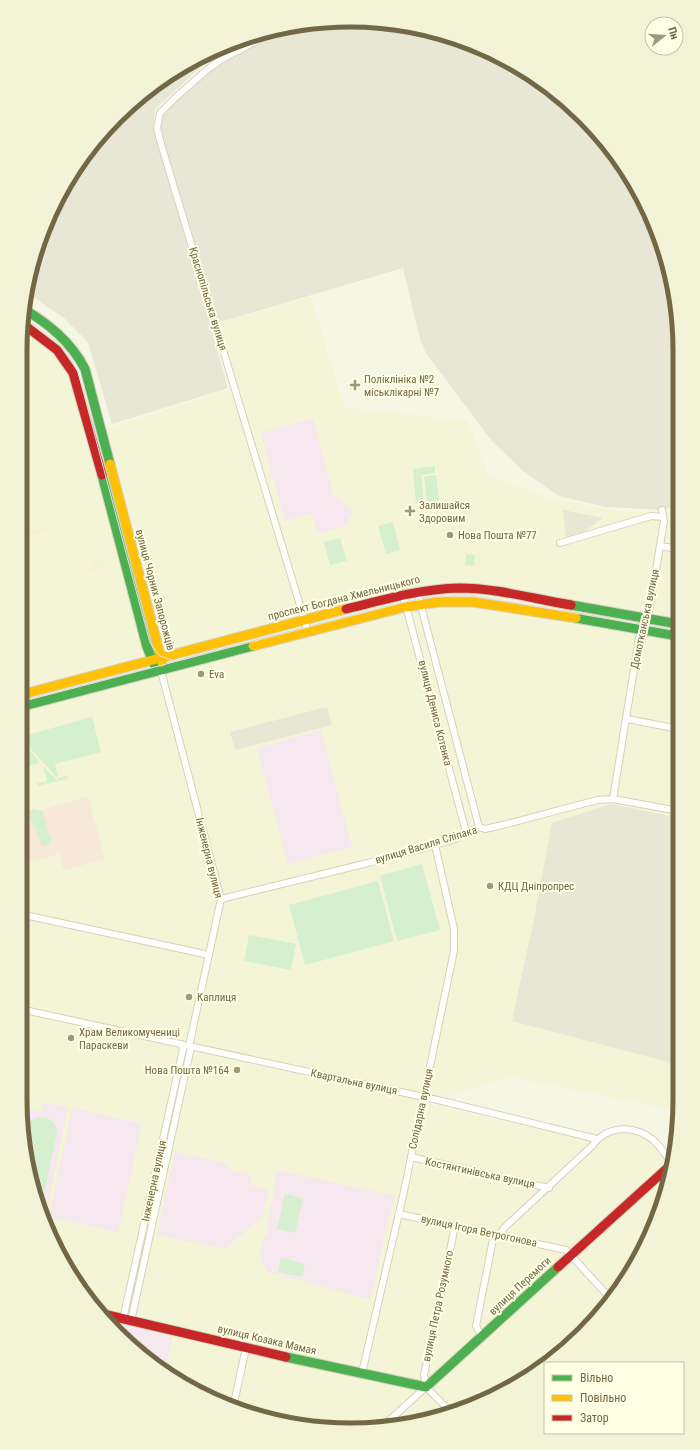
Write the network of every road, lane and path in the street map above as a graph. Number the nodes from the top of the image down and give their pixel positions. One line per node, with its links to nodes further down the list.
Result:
1 (258, 40): 16 (street, Краснопільська вулиця)
2 (30, 312): 9 (main road, вулиця Чорних Запорожців)
3 (28, 328): 10 (main road, вулиця Чорних Запорожців)
4 (662, 510): 5 (street, Домотканська вулиця)
5 (663, 517): 6 (street); 7 (street, Домотканська вулиця)
6 (560, 542)
7 (660, 546): 8 (street); 15 (street, Домотканська вулиця)
8 (673, 548)
9 (141, 584): 10 (main road); 21 (main road, вулиця Чорних Запорожців)
10 (131, 587): 22 (main road, вулиця Чорних Запорожців)
11 (417, 591): 12 (main road, проспект Богдана Хмельницького); 13 (street, вулиця Дениса Котенка); 15 (main road, проспект Богдана Хмельницького)
12 (403, 595): 14 (street, вулиця Дениса Котенка); 16 (main road, проспект Богдана Хмельницького)
13 (420, 603): 14 (main road); 18 (main road); 32 (street, вулиця Дениса Котенка)
14 (406, 606): 19 (main road); 33 (street, вулиця Дениса Котенка)
15 (647, 618): 17 (main road, проспект Богдана Хмельницького); 18 (street, Домотканська вулиця)
16 (305, 620): 19 (street, Краснопільська вулиця); 21 (main road, проспект Богдана Хмельницького)
17 (673, 623)
18 (643, 630): 20 (main road); 28 (street, Домотканська вулиця)
19 (308, 632): 23 (main road)
20 (673, 635)
21 (162, 658): 22 (main road, проспект Богдана Хмельницького); 23 (main road, вулиця Чорних Запорожців)
22 (151, 660): 23 (main road, вулиця Чорних Запорожців); 24 (main road, проспект Богдана Хмельницького)
23 (161, 671): 26 (main road); 35 (street, Інженерна вулиця)
24 (60, 684): 25 (main road, проспект Богдана Хмельницького); 26 (main road)
25 (27, 693)
26 (64, 696): 27 (main road)
27 (27, 705)
28 (627, 719): 29 (street); 30 (street, Домотканська вулиця)
29 (673, 728)
30 (613, 799): 31 (street, вулиця Василя Сліпака); 32 (street, вулиця Василя Сліпака)
31 (673, 810)
32 (479, 827): 33 (street, вулиця Василя Сліпака)
33 (466, 832): 34 (street, вулиця Василя Сліпака)
34 (435, 845): 35 (street, вулиця Василя Сліпака); 41 (street, Солідарна вулиця)
35 (221, 898): 37 (street, Інженерна вулиця)
36 (27, 916): 37 (street)
37 (209, 955): 40 (street, Інженерна вулиця)
38 (27, 1011): 39 (street, Квартальна вулиця)
39 (181, 1044): 40 (street, Квартальна вулиця); 53 (street, Інженерна вулиця)
40 (190, 1046): 41 (street, Квартальна вулиця); 53 (street, Інженерна вулиця)
41 (423, 1097): 42 (street, Квартальна вулиця); 44 (street, Солідарна вулиця)
42 (597, 1139): 43 (street); 46 (street)
43 (668, 1157)
44 (411, 1158): 46 (street, Костянтинівська вулиця); 47 (street, Солідарна вулиця)
45 (665, 1170): 50 (main road, вулиця Перемоги)
46 (549, 1188): 49 (street)
47 (399, 1214): 48 (street, вулиця Ігоря Ветрогонова); 56 (street, Солідарна вулиця)
48 (455, 1226): 49 (street, вулиця Ігоря Ветрогонова); 57 (street, вулиця Петра Розумного)
49 (497, 1234): 50 (street, вулиця Ігоря Ветрогонова); 54 (street)
50 (571, 1255): 51 (street, вулиця Ігоря Ветрогонова); 54 (main road, вулиця Перемоги)
51 (607, 1295)
52 (110, 1316): 53 (main road, вулиця Козака Мамая)
53 (127, 1320): 55 (main road, вулиця Козака Мамая)
54 (482, 1337): 57 (main road, вулиця Перемоги)
55 (246, 1348): 56 (main road, вулиця Козака Мамая); 58 (street)
56 (362, 1373): 57 (main road, вулиця Козака Мамая)
57 (426, 1387): 59 (street); 60 (street, вулиця Перемоги)
58 (234, 1401)
59 (447, 1408)
60 (389, 1420)

